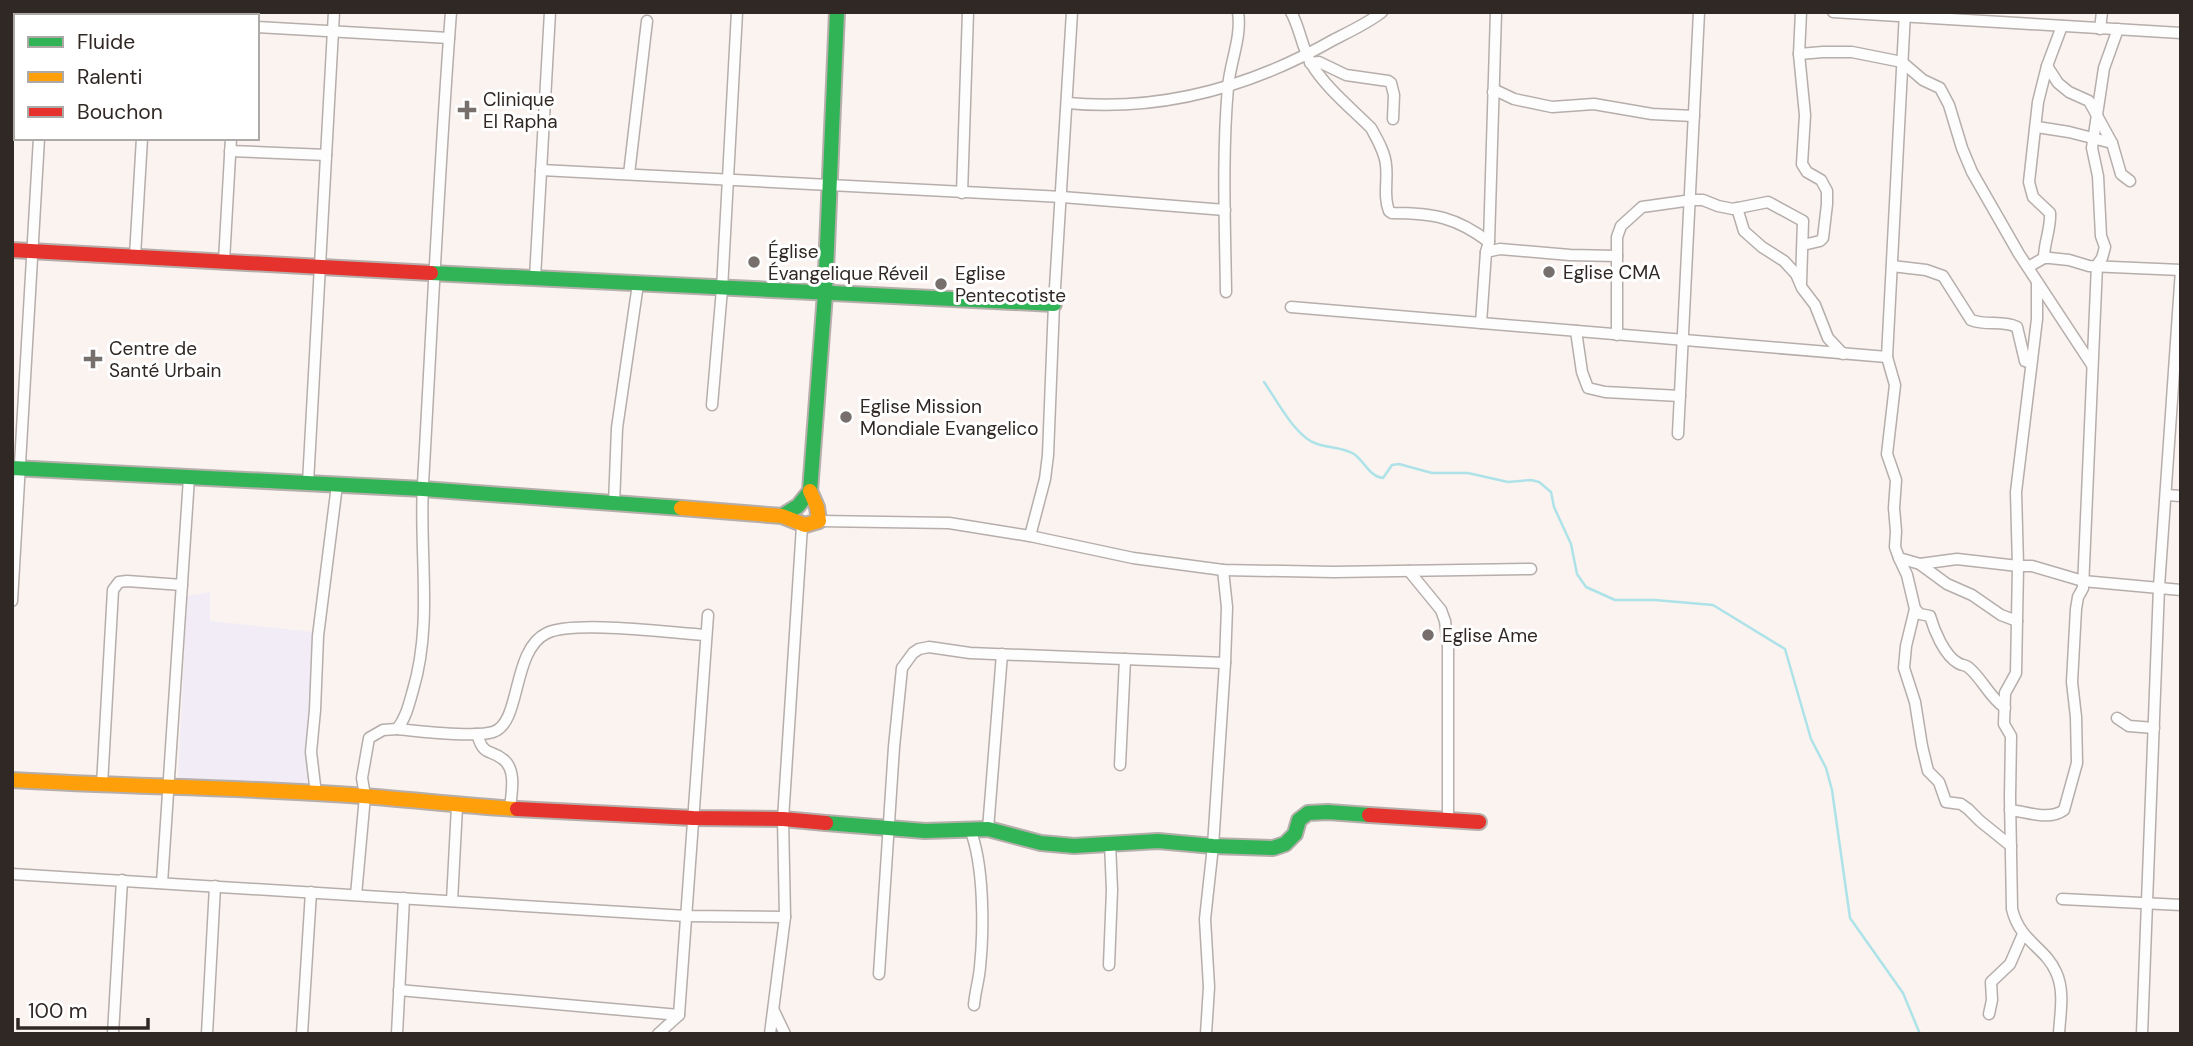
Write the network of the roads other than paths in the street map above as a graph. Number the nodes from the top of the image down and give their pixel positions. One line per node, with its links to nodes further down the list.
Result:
1 (334, 12): 23 (street)
2 (451, 12): 25 (street)
3 (550, 12): 44 (street)
4 (737, 12): 46 (street)
5 (837, 12): 48 (street)
6 (968, 12): 49 (street)
7 (1072, 12): 32 (street)
8 (1238, 12): 30 (street)
9 (1291, 12): 27 (street)
10 (1382, 12): 27 (street)
11 (1496, 12): 31 (street)
12 (1699, 12): 33 (street)
13 (1801, 12): 26 (street)
14 (1833, 12): 16 (street)
15 (2102, 12): 21 (street)
16 (1904, 14): 17 (street); 28 (street)
17 (2035, 18): 19 (street)
18 (648, 21): 45 (street)
19 (2062, 26): 21 (street); 29 (street)
20 (259, 27): 23 (street)
21 (2100, 29): 22 (street)
22 (2118, 29): 24 (street); 34 (street)
23 (334, 32): 25 (street); 43 (street)
24 (2181, 33)
25 (449, 38): 67 (street)
26 (1799, 54): 28 (street); 54 (street)
27 (1309, 59): 30 (street); 35 (street); 55 (street)
28 (1902, 62): 63 (street); 65 (street)
29 (2047, 66): 34 (street); 36 (street)
30 (1228, 85): 32 (street); 53 (street)
31 (1493, 92): 33 (street); 55 (street)
32 (1067, 103): 50 (street)
33 (1694, 116): 51 (street)
34 (2097, 118): 40 (street); 41 (street)
35 (1393, 119)
36 (2037, 127): 40 (street); 60 (street)
37 (39, 140): 57 (street)
38 (142, 140): 58 (street)
39 (231, 140): 42 (street)
40 (2093, 140): 41 (street); 62 (street)
41 (2112, 143): 47 (street)
42 (230, 151): 43 (street); 61 (street)
43 (326, 156): 64 (street)
44 (541, 170): 45 (street); 68 (street)
45 (629, 174): 46 (street)
46 (729, 180): 48 (street); 72 (street)
47 (2130, 181)
48 (830, 186): 49 (street); 74 (street)
49 (962, 193): 50 (street)
50 (1062, 197): 53 (street); 75 (street)
51 (1690, 201): 52 (street); 59 (street); 80 (street)
52 (1737, 208): 54 (street); 70 (street)
53 (1225, 211): 73 (street)
54 (1803, 245): 70 (street)
55 (1488, 247): 59 (street); 77 (street)
56 (12, 250): 57 (street)
57 (31, 251): 58 (street); 89 (street)
58 (135, 256): 61 (street)
59 (1617, 256): 79 (street)
60 (2044, 258): 62 (street); 65 (street)
61 (224, 261): 64 (street)
62 (2098, 265): 66 (street); 84 (street)
63 (1892, 266): 82 (street); 83 (street)
64 (321, 267): 67 (street); 91 (street)
65 (2028, 267): 69 (street)
66 (2181, 270): 85 (street)
67 (436, 273): 68 (street); 93 (street)
68 (535, 278): 71 (street)
69 (2037, 282): 83 (street); 84 (street)
70 (1801, 283): 81 (street)
71 (638, 284): 72 (street); 97 (street)
72 (722, 289): 74 (street); 87 (street)
73 (1226, 292)
74 (825, 294): 75 (street); 94 (street)
75 (1055, 304): 101 (street)
76 (1291, 307): 77 (street)
77 (1481, 323): 78 (street)
78 (1576, 331): 79 (street); 86 (street)
79 (1617, 335): 80 (street)
80 (1683, 340): 81 (street); 86 (street)
81 (1843, 354): 82 (street)
82 (1887, 357): 102 (street)
83 (2031, 363): 104 (street)
84 (2093, 365): 109 (street)
85 (2177, 385): 95 (street)
86 (1680, 396): 88 (street)
87 (712, 405)
88 (1678, 434)
89 (16, 469): 90 (street); 105 (street)
90 (189, 478): 91 (street); 110 (street)
91 (308, 483): 92 (street)
92 (337, 485): 93 (street); 130 (street)
93 (423, 489): 97 (street); 124 (street)
94 (810, 491): 98 (street); 99 (street)
95 (2166, 495): 96 (street); 111 (street)
96 (2181, 496)
97 (614, 504): 98 (street)
98 (782, 516): 100 (street)
99 (818, 521): 100 (street); 101 (street)
100 (802, 526): 136 (street)
101 (1030, 536): 107 (street)
102 (1899, 558): 103 (street); 114 (street)
103 (1920, 564): 104 (street); 116 (street)
104 (2018, 566): 109 (street); 116 (street)
105 (13, 569): 113 (street)
106 (1531, 569): 108 (street)
107 (1223, 570): 108 (street); 120 (street)
108 (1409, 571): 137 (street)
109 (2083, 581): 111 (street); 134 (street)
110 (182, 585): 128 (street); 129 (street)
111 (2159, 587): 112 (street); 123 (street)
112 (2181, 590)
113 (12, 601)
114 (1915, 608): 121 (street); 144 (street)
115 (708, 615): 117 (street)
116 (2017, 621): 121 (street)
117 (706, 635): 125 (street); 135 (street)
118 (1002, 654): 119 (street); 139 (street); 141 (street)
119 (1125, 659): 120 (street); 126 (street)
120 (1225, 663): 143 (street)
121 (2005, 708): 134 (street)
122 (2118, 718): 123 (street)
123 (2154, 728): 154 (street)
124 (397, 729): 125 (street); 131 (street)
125 (477, 734): 133 (street)
126 (1120, 765)
127 (12, 780): 128 (street)
128 (102, 785): 129 (street)
129 (169, 785): 130 (street); 147 (street)
130 (316, 794): 131 (street)
131 (365, 796): 132 (street); 150 (street)
132 (457, 806): 133 (street); 153 (street)
133 (510, 809): 135 (street)
134 (2011, 810): 144 (street)
135 (693, 818): 136 (street); 156 (street)
136 (783, 819): 139 (street); 157 (street)
137 (1448, 820): 138 (street); 143 (street)
138 (1479, 822)
139 (889, 827): 140 (street); 160 (street)
140 (970, 829): 141 (street); 162 (street)
141 (988, 829): 142 (street)
142 (1110, 843): 143 (street); 159 (street)
143 (1213, 846): 173 (street)
144 (2011, 846): 158 (street)
145 (12, 874): 146 (street)
146 (122, 880): 147 (street); 166 (street)
147 (162, 883): 148 (street)
148 (215, 886): 149 (street); 167 (street)
149 (311, 892): 150 (street); 168 (street)
150 (356, 895): 151 (street)
151 (404, 898): 153 (street); 161 (street)
152 (2062, 899): 154 (street)
153 (452, 901): 156 (street)
154 (2147, 903): 155 (street); 175 (street)
155 (2181, 905)
156 (686, 916): 157 (street); 164 (street)
157 (785, 917): 163 (street)
158 (2023, 934): 165 (street); 174 (street)
159 (1109, 965)
160 (879, 974)
161 (399, 990): 164 (street); 169 (street)
162 (974, 1005)
163 (774, 1010): 171 (street); 172 (street)
164 (679, 1014): 170 (street)
165 (1989, 1014)
166 (113, 1034)
167 (207, 1034)
168 (302, 1034)
169 (397, 1034)
170 (658, 1034)
171 (770, 1034)
172 (785, 1034)
173 (1206, 1034)
174 (2059, 1034)
175 (2142, 1034)

